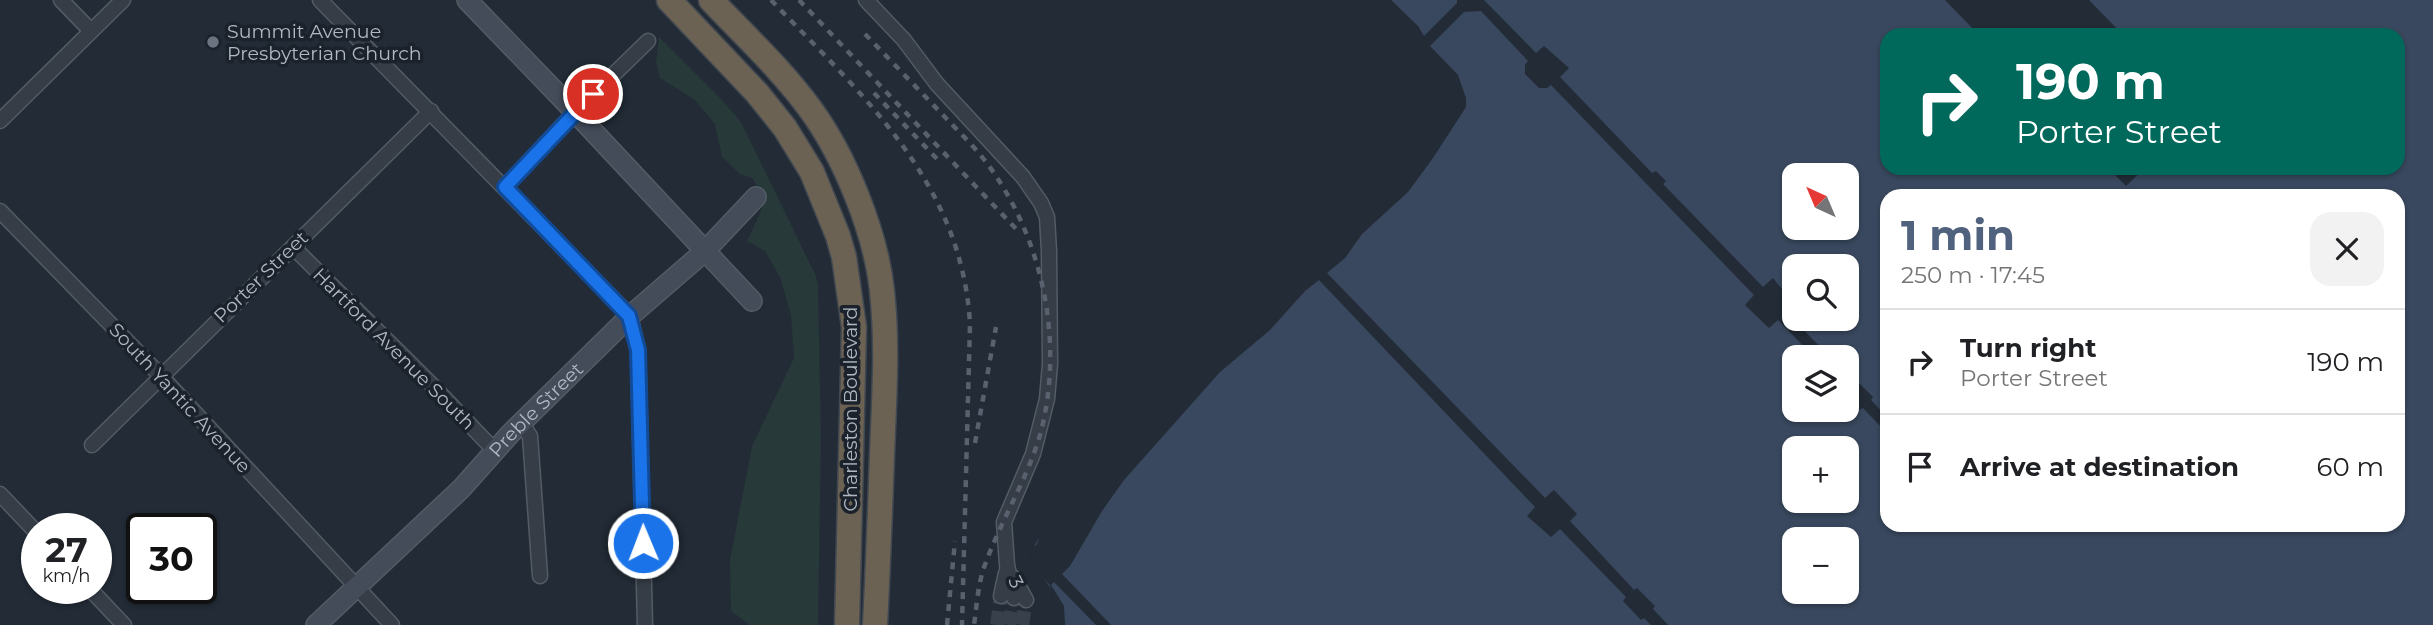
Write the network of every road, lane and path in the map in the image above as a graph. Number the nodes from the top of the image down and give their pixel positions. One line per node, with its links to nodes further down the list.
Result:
1 (61, 0): 8 (street)
2 (123, 0): 8 (street)
3 (320, 0): 10 (street)
4 (467, 0): 11 (street)
5 (669, 0): 34 (highway, Charleston Boulevard)
6 (711, 0): 35 (highway, Charleston Boulevard)
7 (866, 0): 26 (street)
8 (91, 31): 12 (street)
9 (648, 41): 11 (street)
10 (430, 111): 13 (street); 16 (street, Porter Street)
11 (575, 112): 13 (street); 17 (street)
12 (0, 121)
13 (505, 187): 19 (street)
14 (757, 197): 17 (street, Preble Street)
15 (0, 211): 20 (street, South Yantic Avenue)
16 (292, 247): 20 (street, Porter Street); 23 (street, Hartford Avenue South)
17 (704, 252): 18 (street); 19 (street, Preble Street)
18 (751, 301)
19 (629, 316): 21 (street, Preble Street); 33 (street)
20 (160, 375): 22 (street, Porter Street); 28 (street, South Yantic Avenue)
21 (522, 423): 23 (street, Preble Street); 27 (street)
22 (92, 445)
23 (495, 451): 28 (street, Preble Street)
24 (0, 494): 25 (street)
25 (21, 516)
26 (1007, 565): 26 (street, 3)
27 (540, 576)
28 (356, 587): 31 (street, Preble Street); 32 (street, South Yantic Avenue)
29 (104, 604): 30 (street)
30 (124, 625)
31 (316, 625)
32 (393, 625)
33 (645, 625)
34 (847, 625)
35 (875, 625)

